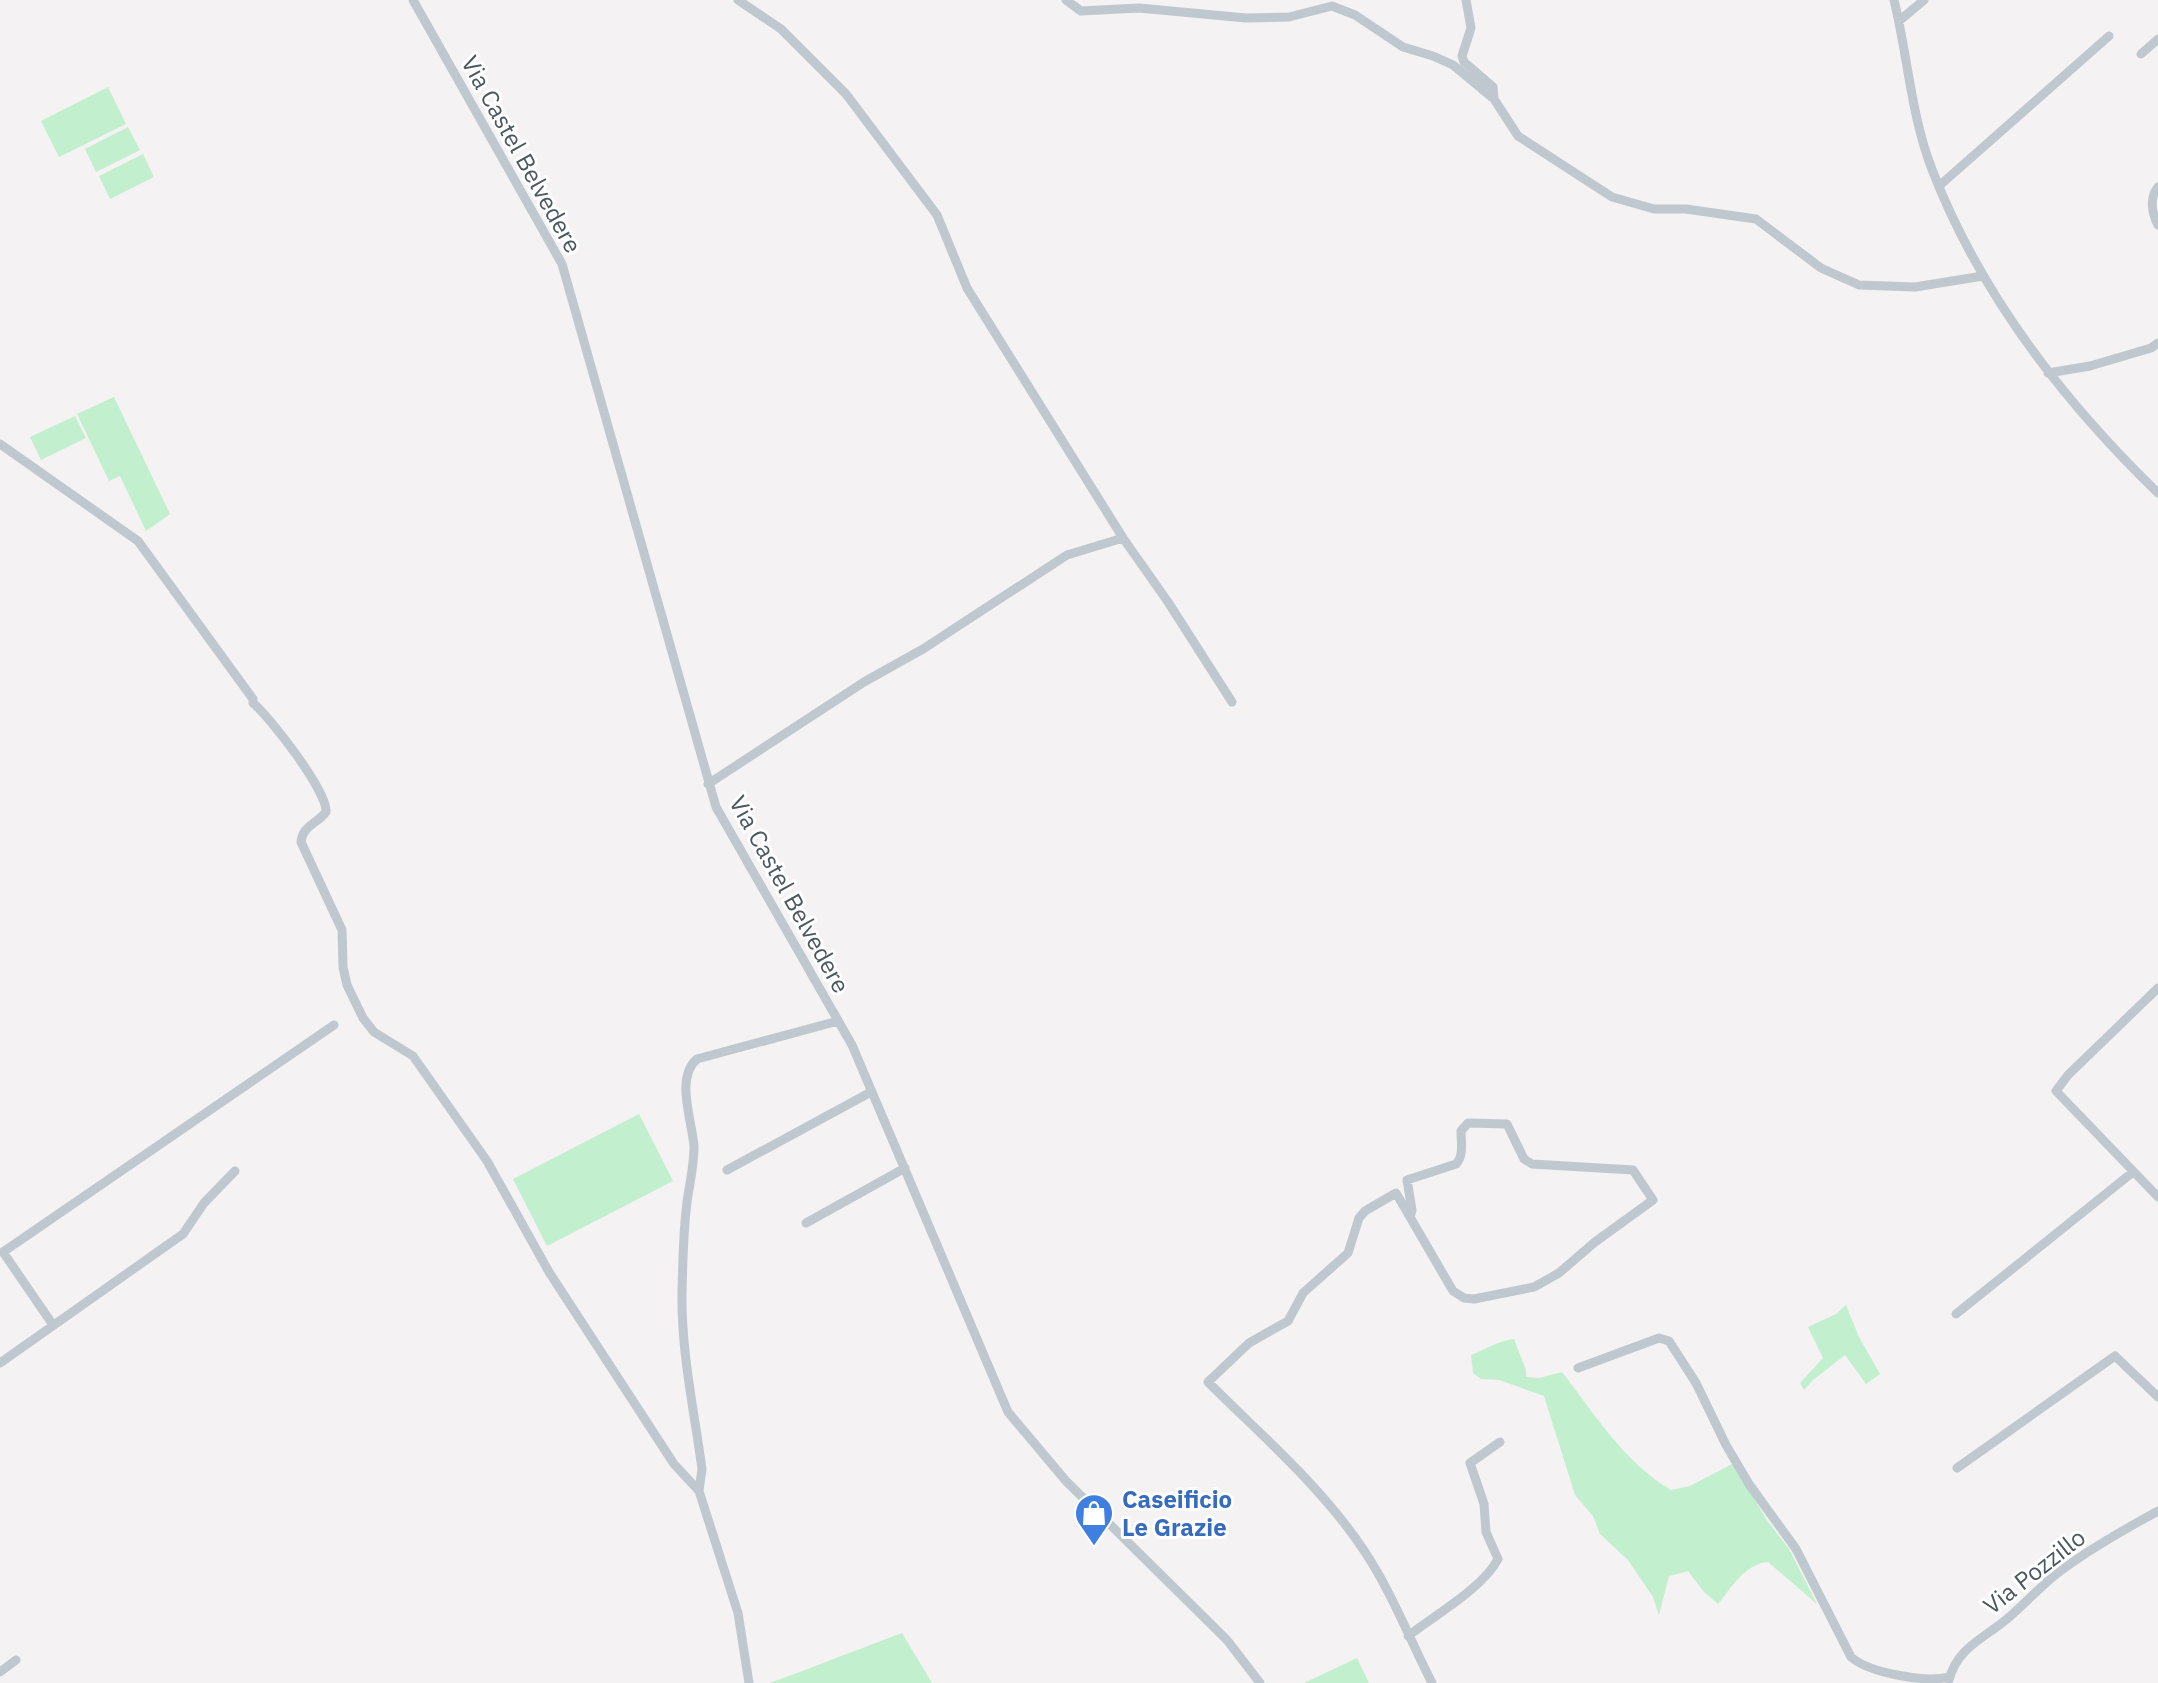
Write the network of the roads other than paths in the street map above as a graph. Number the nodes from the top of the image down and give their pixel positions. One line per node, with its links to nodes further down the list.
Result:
1 (413, 0): 22 (street, Via Castel Belvedere)
2 (738, 0): 20 (street)
3 (1066, 0): 11 (street)
4 (1466, 0): 11 (street)
5 (1894, 0): 7 (street)
6 (1924, 0): 7 (street)
7 (1899, 21): 12 (street)
8 (2109, 36): 12 (street)
9 (2158, 39): 10 (street)
10 (2141, 54)
11 (1494, 99): 15 (street)
12 (1939, 186): 15 (street)
13 (2158, 187): 14 (street)
14 (2158, 225)
15 (1983, 276): 17 (street)
16 (2158, 343): 17 (street)
17 (2048, 373): 19 (street)
18 (0, 444): 41 (street)
19 (2158, 493)
20 (1123, 538): 21 (street); 22 (street)
21 (1232, 702)
22 (708, 784): 24 (street, Via Castel Belvedere)
23 (2158, 988): 30 (street)
24 (838, 1021): 26 (street, Via Castel Belvedere); 41 (street)
25 (334, 1025): 35 (street)
26 (871, 1092): 27 (street, Via Castel Belvedere); 28 (street)
27 (905, 1168): 33 (street); 48 (street, Via Castel Belvedere)
28 (727, 1170)
29 (235, 1171): 35 (street)
30 (2133, 1172): 31 (street); 34 (street)
31 (2158, 1197)
32 (1410, 1217): 32 (street); 43 (street)
33 (806, 1223)
34 (1956, 1314)
35 (53, 1325): 36 (street)
36 (0, 1363)
37 (1578, 1368): 46 (street)
38 (2158, 1397): 40 (street)
39 (1500, 1442): 43 (street)
40 (1957, 1468)
41 (699, 1491): 47 (street)
42 (2158, 1511): 46 (street, Via Pozzillo)
43 (1408, 1636): 49 (street)
44 (16, 1660): 45 (street)
45 (0, 1672)
46 (1949, 1680)
47 (749, 1683)
48 (1260, 1683)
49 (1432, 1683)

